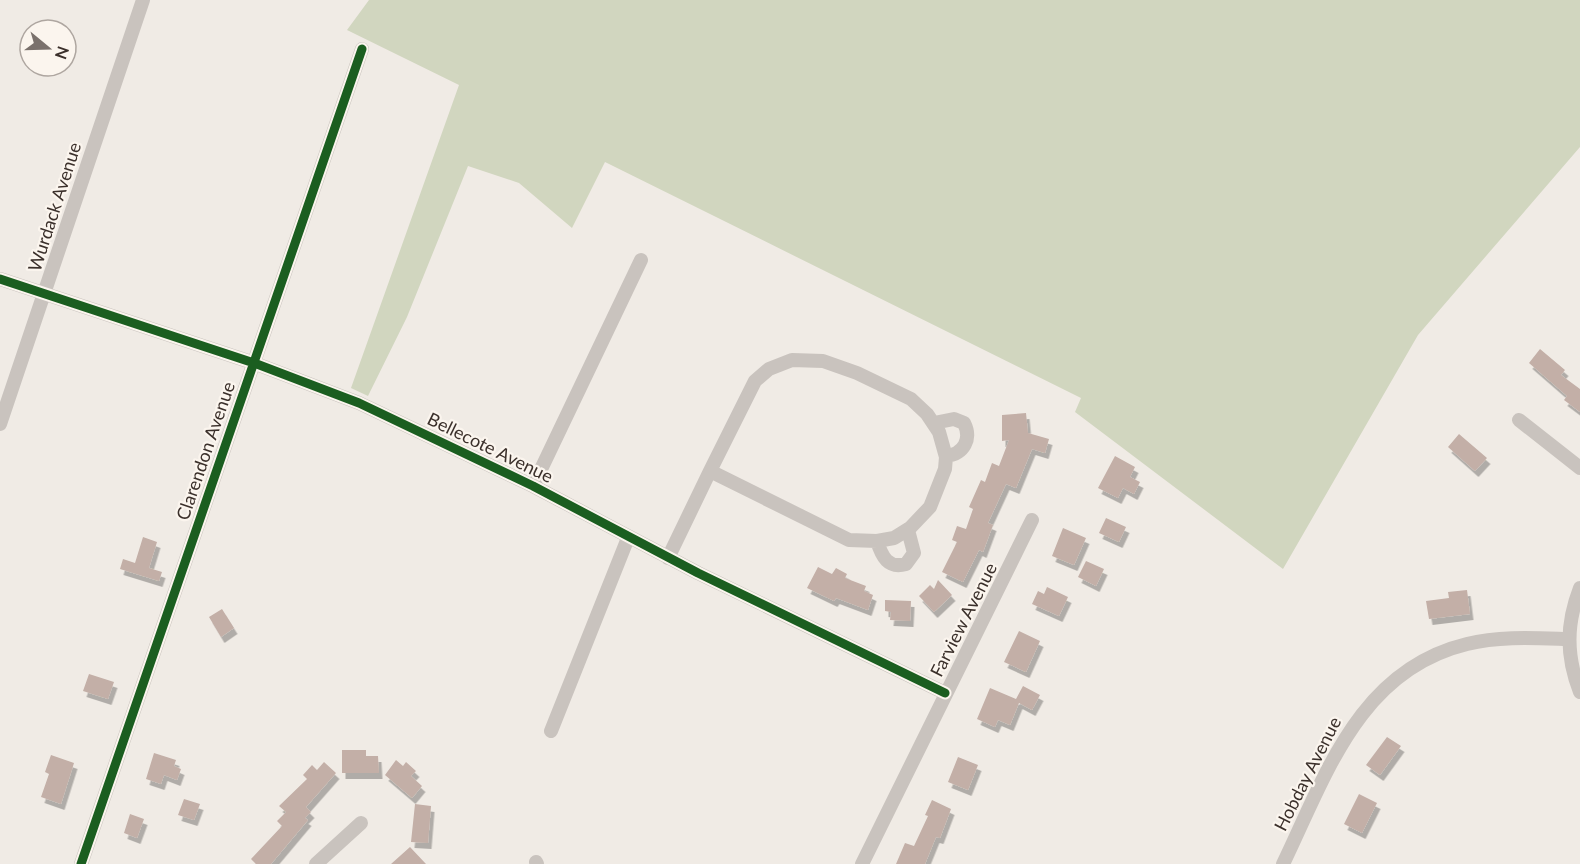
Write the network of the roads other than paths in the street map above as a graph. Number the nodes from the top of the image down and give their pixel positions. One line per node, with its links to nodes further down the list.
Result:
1 (142, 0): 5 (street, Wurdack Avenue)
2 (362, 49): 6 (street, Clarendon Avenue)
3 (641, 260): 13 (street)
4 (0, 279): 5 (street, Bellecote Avenue)
5 (45, 294): 6 (street, Bellecote Avenue); 9 (street, Wurdack Avenue)
6 (254, 363): 13 (street, Bellecote Avenue); 25 (street, Clarendon Avenue)
7 (1519, 420): 11 (street)
8 (934, 423): 10 (street); 10 (street); 12 (street)
9 (0, 424)
10 (946, 456): 15 (street)
11 (1580, 468)
12 (710, 471): 17 (street); 18 (street)
13 (533, 486): 16 (street, Bellecote Avenue)
14 (1032, 520): 22 (street, Farview Avenue)
15 (908, 530): 17 (street); 17 (street)
16 (628, 538): 18 (street, Bellecote Avenue); 23 (street)
17 (878, 541)
18 (668, 558): 22 (street, Bellecote Avenue)
19 (1580, 588): 20 (street)
20 (1567, 639): 21 (street); 28 (street, Hobday Avenue)
21 (1580, 692)
22 (945, 693): 27 (street, Farview Avenue)
23 (551, 731)
24 (361, 823): 26 (street)
25 (81, 864)
26 (316, 864)
27 (862, 864)
28 (1283, 864)

